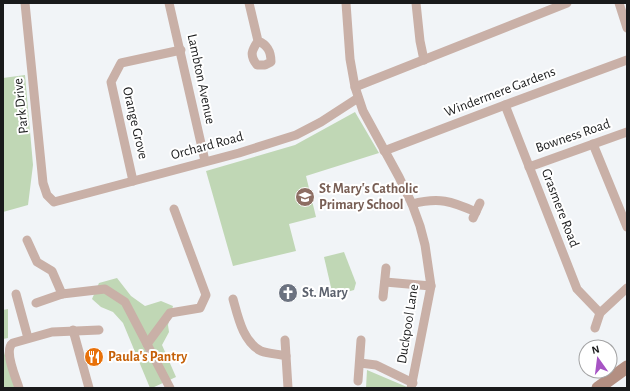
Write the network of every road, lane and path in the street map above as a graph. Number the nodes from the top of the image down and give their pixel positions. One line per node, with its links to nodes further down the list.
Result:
1 (25, 3): 22 (street, Park Drive)
2 (169, 3): 10 (street, Lambton Avenue)
3 (249, 3): 9 (street)
4 (346, 3): 13 (street, Duckpool Lane)
5 (416, 3): 11 (street)
6 (567, 3): 11 (street)
7 (619, 3): 8 (street)
8 (627, 24)
9 (258, 41)
10 (181, 50): 19 (street, Lambton Avenue); 21 (street, Orange Grove)
11 (424, 60): 13 (street)
12 (627, 60): 15 (street, Windermere Gardens)
13 (355, 87): 14 (street, Duckpool Lane)
14 (358, 98): 18 (street, Duckpool Lane); 19 (street, Orchard Road)
15 (505, 104): 18 (street, Windermere Gardens); 20 (street, Grasmere Road)
16 (627, 132): 17 (street, Bowness Road)
17 (593, 144): 20 (street, Bowness Road); 26 (street)
18 (384, 151): 24 (street, Duckpool Lane)
19 (205, 161): 21 (street, Orchard Road)
20 (529, 166): 37 (street, Grasmere Road)
21 (133, 181): 22 (street, Orchard Road)
22 (54, 202)
23 (480, 203): 24 (street)
24 (412, 204): 30 (street, Duckpool Lane)
25 (174, 209): 44 (street)
26 (627, 227)
27 (27, 240): 33 (street)
28 (386, 268): 29 (street)
29 (385, 282): 30 (street); 34 (street)
30 (431, 286): 49 (street, Duckpool Lane)
31 (627, 288): 37 (street)
32 (16, 294): 41 (street)
33 (62, 294): 36 (street); 44 (street)
34 (383, 297)
35 (233, 299): 45 (street)
36 (36, 303)
37 (600, 313): 38 (street)
38 (595, 328)
39 (73, 330): 40 (street); 41 (street); 51 (street)
40 (98, 330)
41 (28, 338): 50 (street)
42 (285, 340): 45 (street)
43 (361, 340): 46 (street)
44 (147, 344): 52 (street)
45 (286, 356): 53 (street)
46 (360, 363): 48 (street); 49 (street)
47 (626, 370): 54 (main road)
48 (358, 381)
49 (412, 386)
50 (19, 388)
51 (89, 388)
52 (170, 388)
53 (288, 388)
54 (598, 388)

